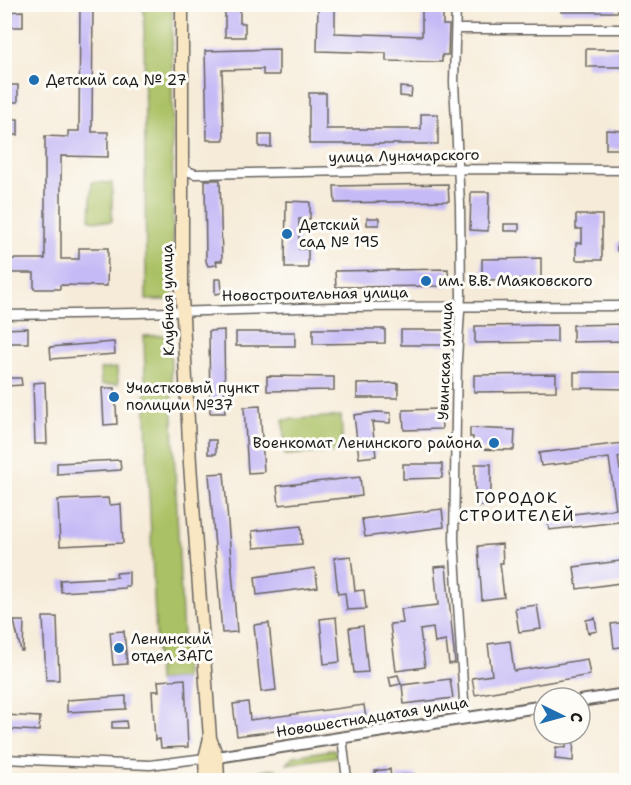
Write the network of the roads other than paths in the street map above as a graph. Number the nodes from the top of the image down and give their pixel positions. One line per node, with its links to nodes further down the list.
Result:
1 (182, 4): 5 (main road, Клубная улица)
2 (456, 4): 3 (street, Увинская улица)
3 (456, 29): 4 (street); 6 (street, Увинская улица)
4 (627, 29)
5 (182, 169): 6 (street, улица Луначарского); 10 (main road, Клубная улица)
6 (458, 169): 7 (street, улица Луначарского); 8 (street, Увинская улица)
7 (627, 170)
8 (460, 306): 9 (street, Новостроительная улица); 10 (street, Новостроительная улица); 15 (street, Увинская улица)
9 (627, 306)
10 (184, 311): 11 (street, Новостроительная улица); 17 (main road, Клубная улица)
11 (4, 315)
12 (627, 694): 13 (street)
13 (592, 698)
14 (532, 708): 15 (street, Новошестнадцатая улица)
15 (465, 717): 16 (street, Новошестнадцатая улица)
16 (342, 737): 17 (street, Новошестнадцатая улица); 21 (street)
17 (211, 757): 18 (street); 19 (main road, Клубная улица); 20 (main road, Клубная улица)
18 (4, 759)
19 (206, 780)
20 (218, 780)
21 (347, 780)

